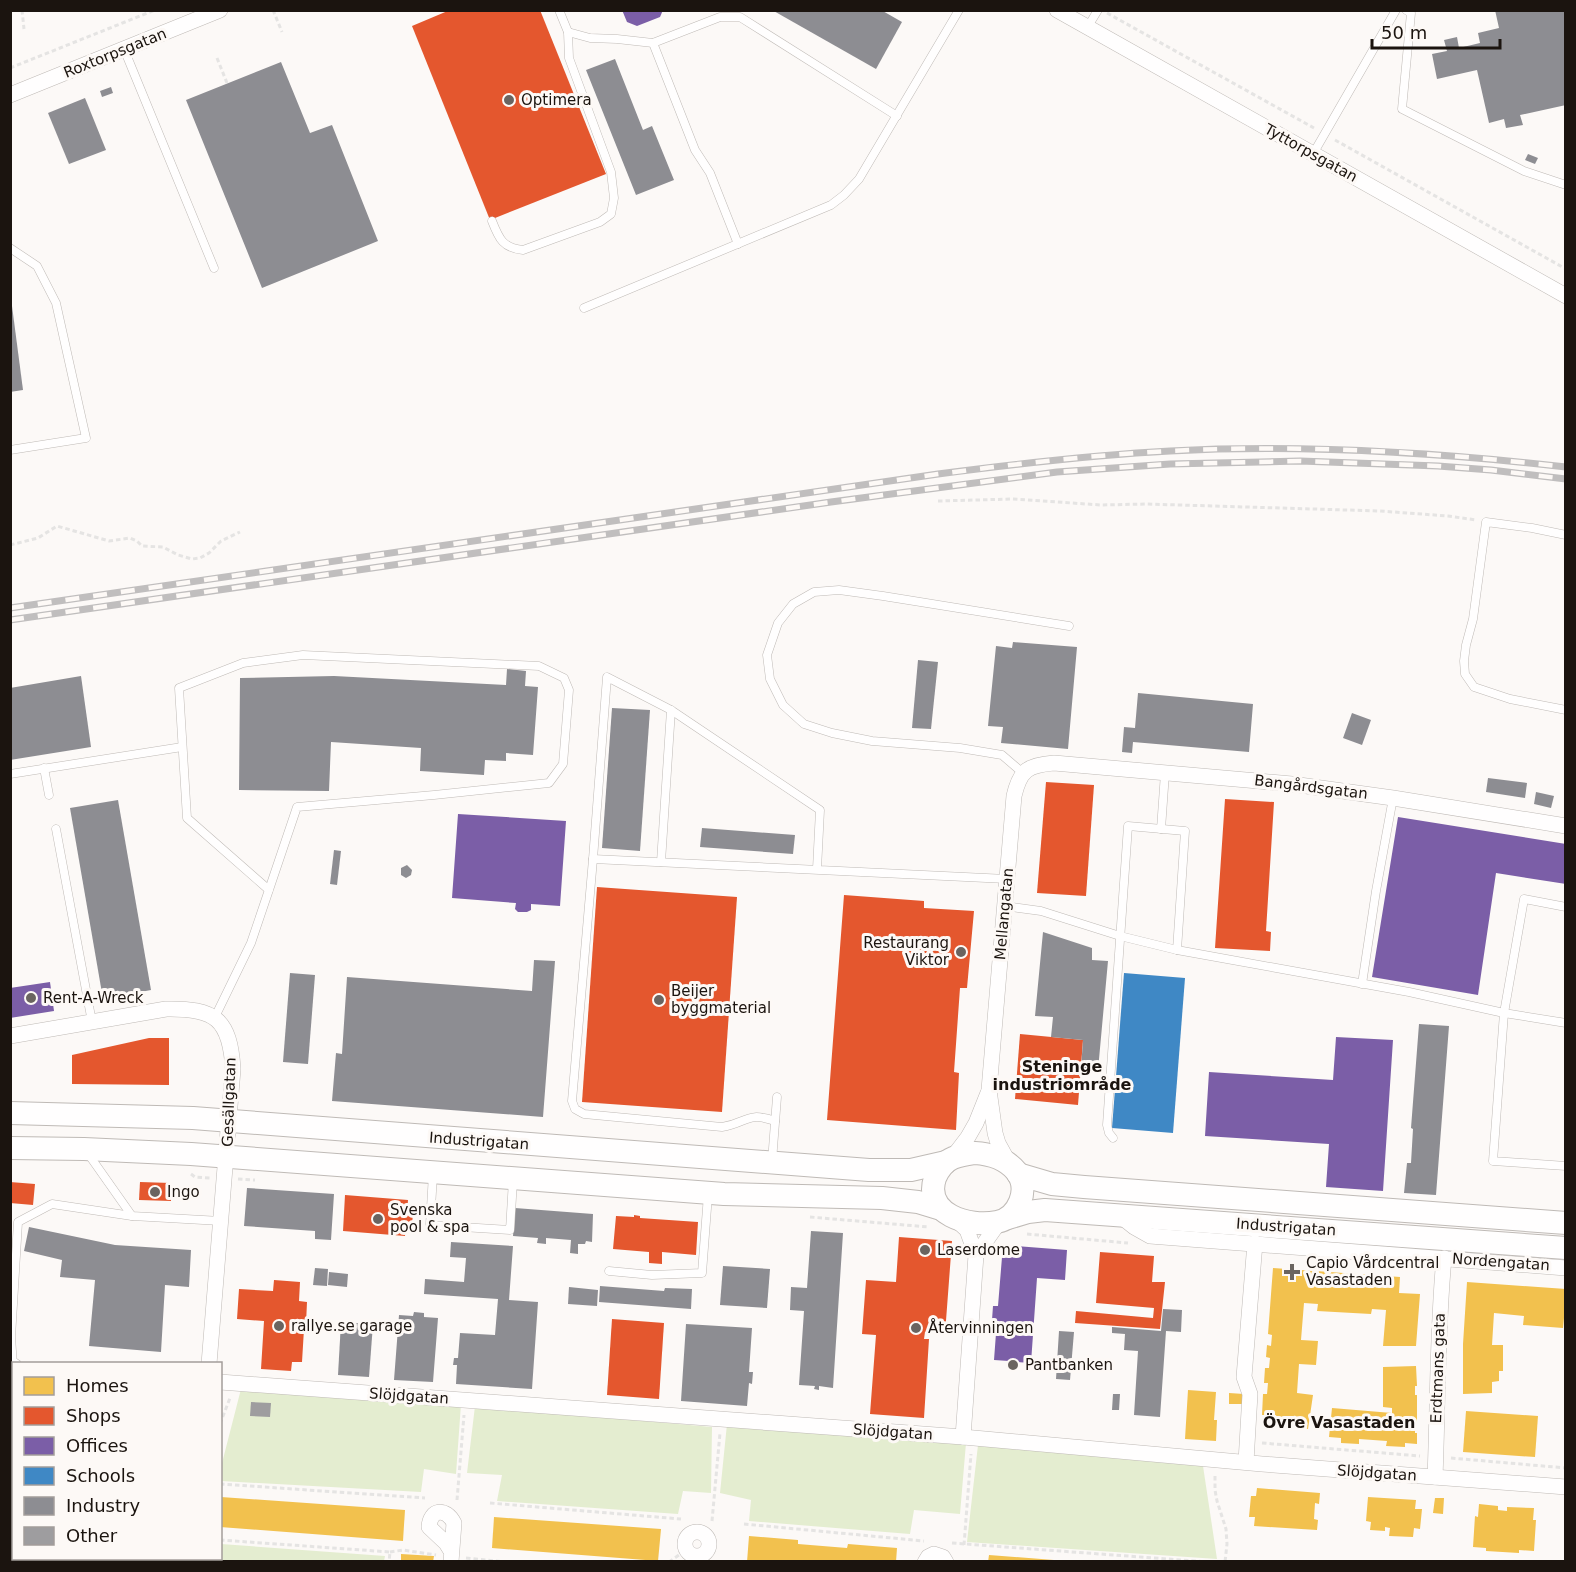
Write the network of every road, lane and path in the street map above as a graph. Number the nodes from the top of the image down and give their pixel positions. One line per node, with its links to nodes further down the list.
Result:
1 (22, 10): 13 (path)
2 (155, 10): 11 (path)
3 (220, 10): 20 (street, Roxtorpsgatan)
4 (273, 10): 15 (path)
5 (559, 10): 16 (lane)
6 (959, 10): 25 (lane)
7 (1057, 10): 14 (street, Tyttorpsgatan)
8 (1098, 10): 14 (lane)
9 (1396, 10): 26 (lane)
10 (1406, 10): 27 (lane)
11 (142, 15): 12 (path); 17 (path)
12 (145, 23)
13 (24, 28)
14 (1087, 28): 26 (street, Tyttorpsgatan)
15 (282, 32)
16 (568, 32): 18 (lane); 28 (lane)
17 (91, 36): 19 (path); 22 (path)
18 (653, 43): 25 (lane); 29 (lane)
19 (94, 44)
20 (124, 49): 24 (street, Roxtorpsgatan); 31 (lane)
21 (217, 58): 23 (path)
22 (10, 68)
23 (227, 83)
24 (10, 95)
25 (897, 116): 29 (lane)
26 (1313, 154): 32 (street, Tyttorpsgatan)
27 (1566, 185)
28 (492, 221)
29 (738, 244): 33 (lane)
30 (10, 248): 34 (lane)
31 (214, 268)
32 (1566, 296)
33 (584, 308)
34 (10, 450)
35 (939, 501): 36 (path)
36 (1486, 522): 38 (lane); 42 (lane)
37 (240, 532): 39 (path)
38 (1566, 535)
39 (10, 545)
40 (1069, 626): 46 (lane)
41 (671, 710): 53 (lane); 54 (lane); 55 (lane)
42 (1566, 710)
43 (182, 747): 44 (lane); 57 (lane); 57 (lane)
44 (44, 768): 47 (lane); 48 (lane)
45 (1165, 772): 46 (street, Bangårdsgatan); 49 (street, Bangårdsgatan); 52 (lane)
46 (1023, 773): 56 (street, Mellangatan)
47 (10, 774)
48 (49, 795)
49 (1392, 798): 50 (street, Bangårdsgatan); 62 (lane)
50 (1566, 826)
51 (56, 829): 65 (lane)
52 (1161, 829): 60 (lane); 61 (lane)
53 (593, 859): 54 (lane); 72 (lane)
54 (661, 862): 55 (lane)
55 (817, 869): 56 (lane)
56 (1007, 879): 58 (street, Mellangatan)
57 (269, 890): 64 (lane)
58 (1004, 906): 60 (lane); 68 (street, Mellangatan)
59 (1566, 907): 63 (lane)
60 (1120, 936): 61 (lane); 73 (lane)
61 (1177, 950): 62 (lane)
62 (1362, 984): 63 (lane)
63 (1504, 1013): 66 (lane); 79 (lane)
64 (215, 1017): 65 (street); 71 (street, Gesällgatan)
65 (92, 1022): 67 (street)
66 (1566, 1023)
67 (10, 1036)
68 (989, 1090): 77 (street, Mellangatan); 80 (street, Mellangatan)
69 (777, 1097): 72 (lane)
70 (10, 1113): 71 (main road, Industrigatan)
71 (229, 1121): 76 (street, Gesällgatan); 78 (main road, Industrigatan)
72 (775, 1121): 78 (lane)
73 (1113, 1138)
74 (10, 1148): 75 (main road)
75 (84, 1149): 76 (main road); 86 (lane)
76 (226, 1156): 81 (main road); 88 (street, Gesällgatan)
77 (949, 1160): 78 (main road, Industrigatan); 80 (main road); 84 (main road)
78 (772, 1162)
79 (1566, 1167)
80 (1013, 1169): 87 (main road); 89 (main road, Industrigatan)
81 (433, 1172): 82 (main road); 82 (lane)
82 (513, 1178): 83 (main road)
83 (708, 1193): 84 (main road); 95 (lane)
84 (947, 1213): 87 (main road); 92 (street)
85 (1119, 1215): 87 (main road, Industrigatan); 90 (street, Nordengatan); 91 (main road, Industrigatan)
86 (132, 1216): 88 (lane); 97 (lane)
87 (1004, 1220): 92 (street)
88 (221, 1221): 96 (street, Gesällgatan)
89 (1566, 1223)
90 (1255, 1243): 93 (street, Nordengatan); 103 (street)
91 (1566, 1248)
92 (976, 1255): 102 (street)
93 (1444, 1258): 94 (street, Nordengatan); 104 (street, Erdtmans gata)
94 (1566, 1268)
95 (609, 1272)
96 (209, 1362)
97 (12, 1366)
98 (228, 1382): 99 (street, Slöjdgatan); 100 (path)
99 (466, 1400): 101 (street, Slöjdgatan); 112 (path)
100 (222, 1414)
101 (722, 1420): 102 (street, Slöjdgatan); 115 (path)
102 (968, 1438): 105 (street, Slöjdgatan); 120 (path)
103 (1247, 1442): 104 (path); 106 (street)
104 (1436, 1457): 107 (path); 108 (street, Erdtmans gata)
105 (1216, 1459): 106 (street, Slöjdgatan); 130 (path)
106 (1246, 1462): 108 (street, Slöjdgatan)
107 (1566, 1468)
108 (1435, 1477): 110 (street, Slöjdgatan)
109 (222, 1484): 111 (path)
110 (1566, 1486)
111 (425, 1498)
112 (457, 1500)
113 (490, 1503): 114 (path)
114 (681, 1519)
115 (712, 1521)
116 (744, 1524): 118 (path)
117 (222, 1540): 123 (path)
118 (925, 1541)
119 (948, 1543): 120 (path)
120 (964, 1545): 129 (path)
121 (403, 1550): 123 (path)
122 (686, 1550): 124 (street); 124 (street); 126 (path)
123 (390, 1552): 125 (path)
124 (704, 1558)
125 (390, 1562)
126 (669, 1562)
127 (925, 1562): 128 (street)
128 (946, 1562)
129 (1208, 1562)
130 (1225, 1562)

